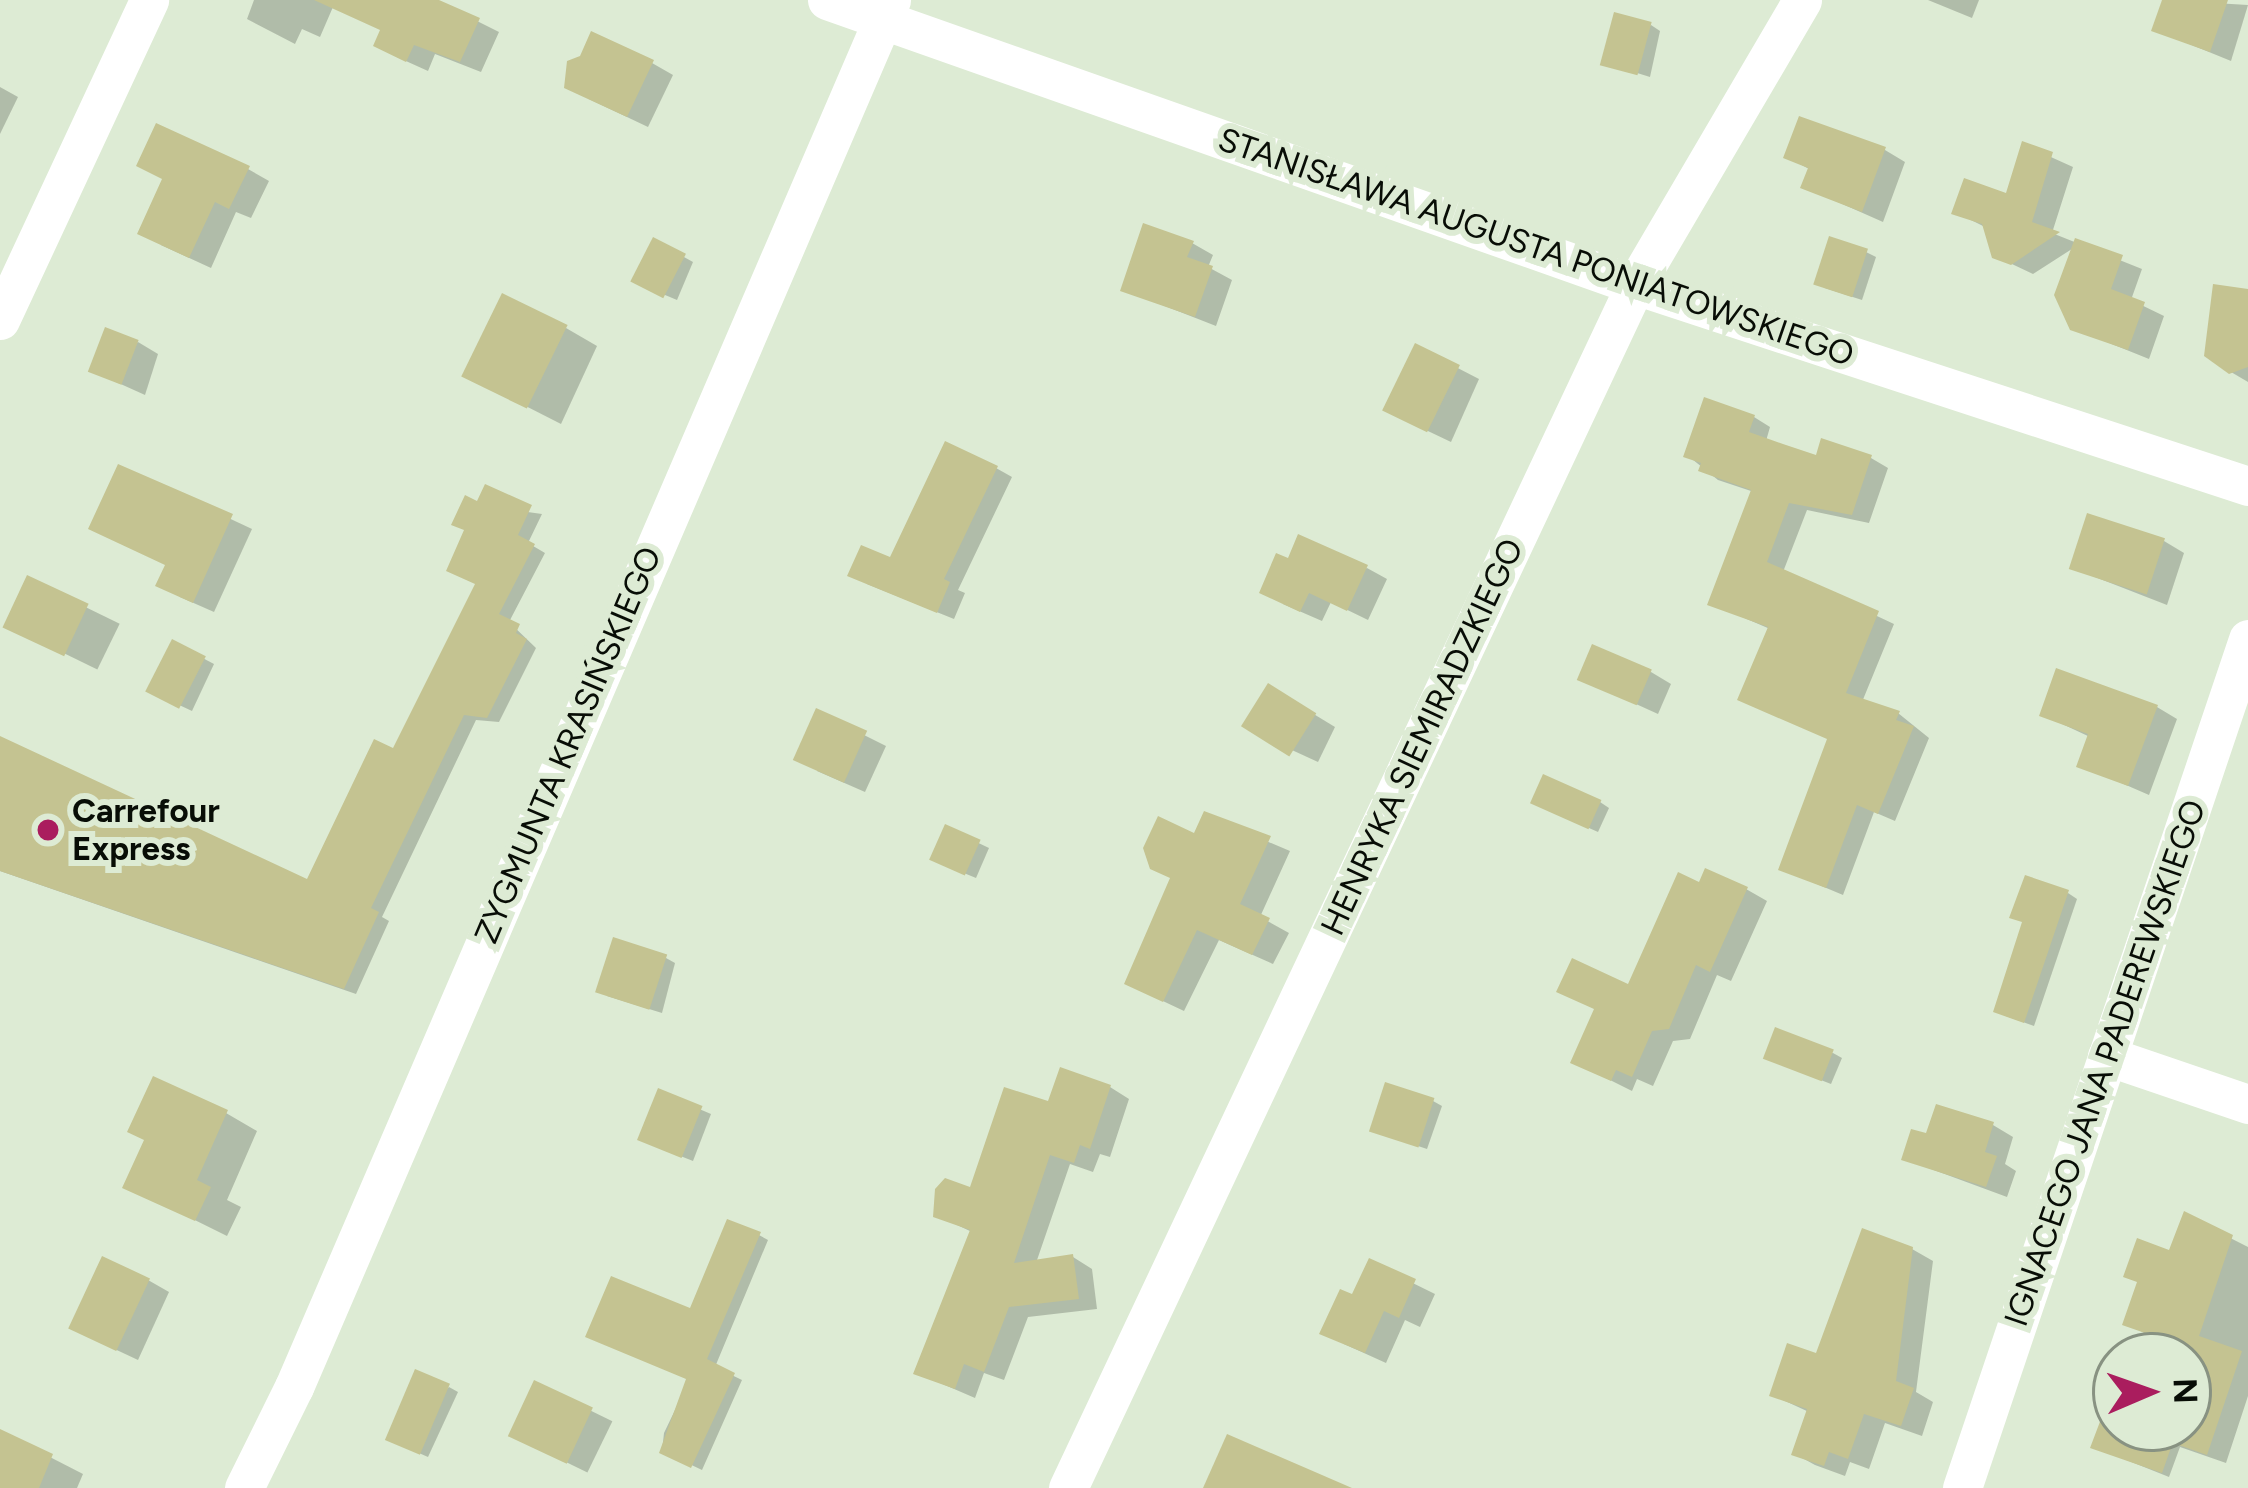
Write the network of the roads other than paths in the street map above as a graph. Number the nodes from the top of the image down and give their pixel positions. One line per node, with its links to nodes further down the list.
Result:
1 (149, 0): 6 (street)
2 (827, 0): 4 (street, STANISŁAWA AUGUSTA PONIATOWSKIEGO)
3 (1802, 0): 5 (street, HENRYKA SIEMIRADZKIEGO)
4 (886, 9): 5 (street, STANISŁAWA AUGUSTA PONIATOWSKIEGO); 11 (street, ZYGMUNTA KRASIŃSKIEGO)
5 (1635, 285): 7 (street, STANISŁAWA AUGUSTA PONIATOWSKIEGO); 12 (street, HENRYKA SIEMIRADZKIEGO)
6 (0, 320)
7 (2248, 486)
8 (2248, 639): 9 (street, IGNACEGO JANA PADEREWSKIEGO)
9 (2107, 1056): 10 (street); 13 (street, IGNACEGO JANA PADEREWSKIEGO)
10 (2248, 1104)
11 (244, 1488)
12 (1067, 1488)
13 (1962, 1488)

